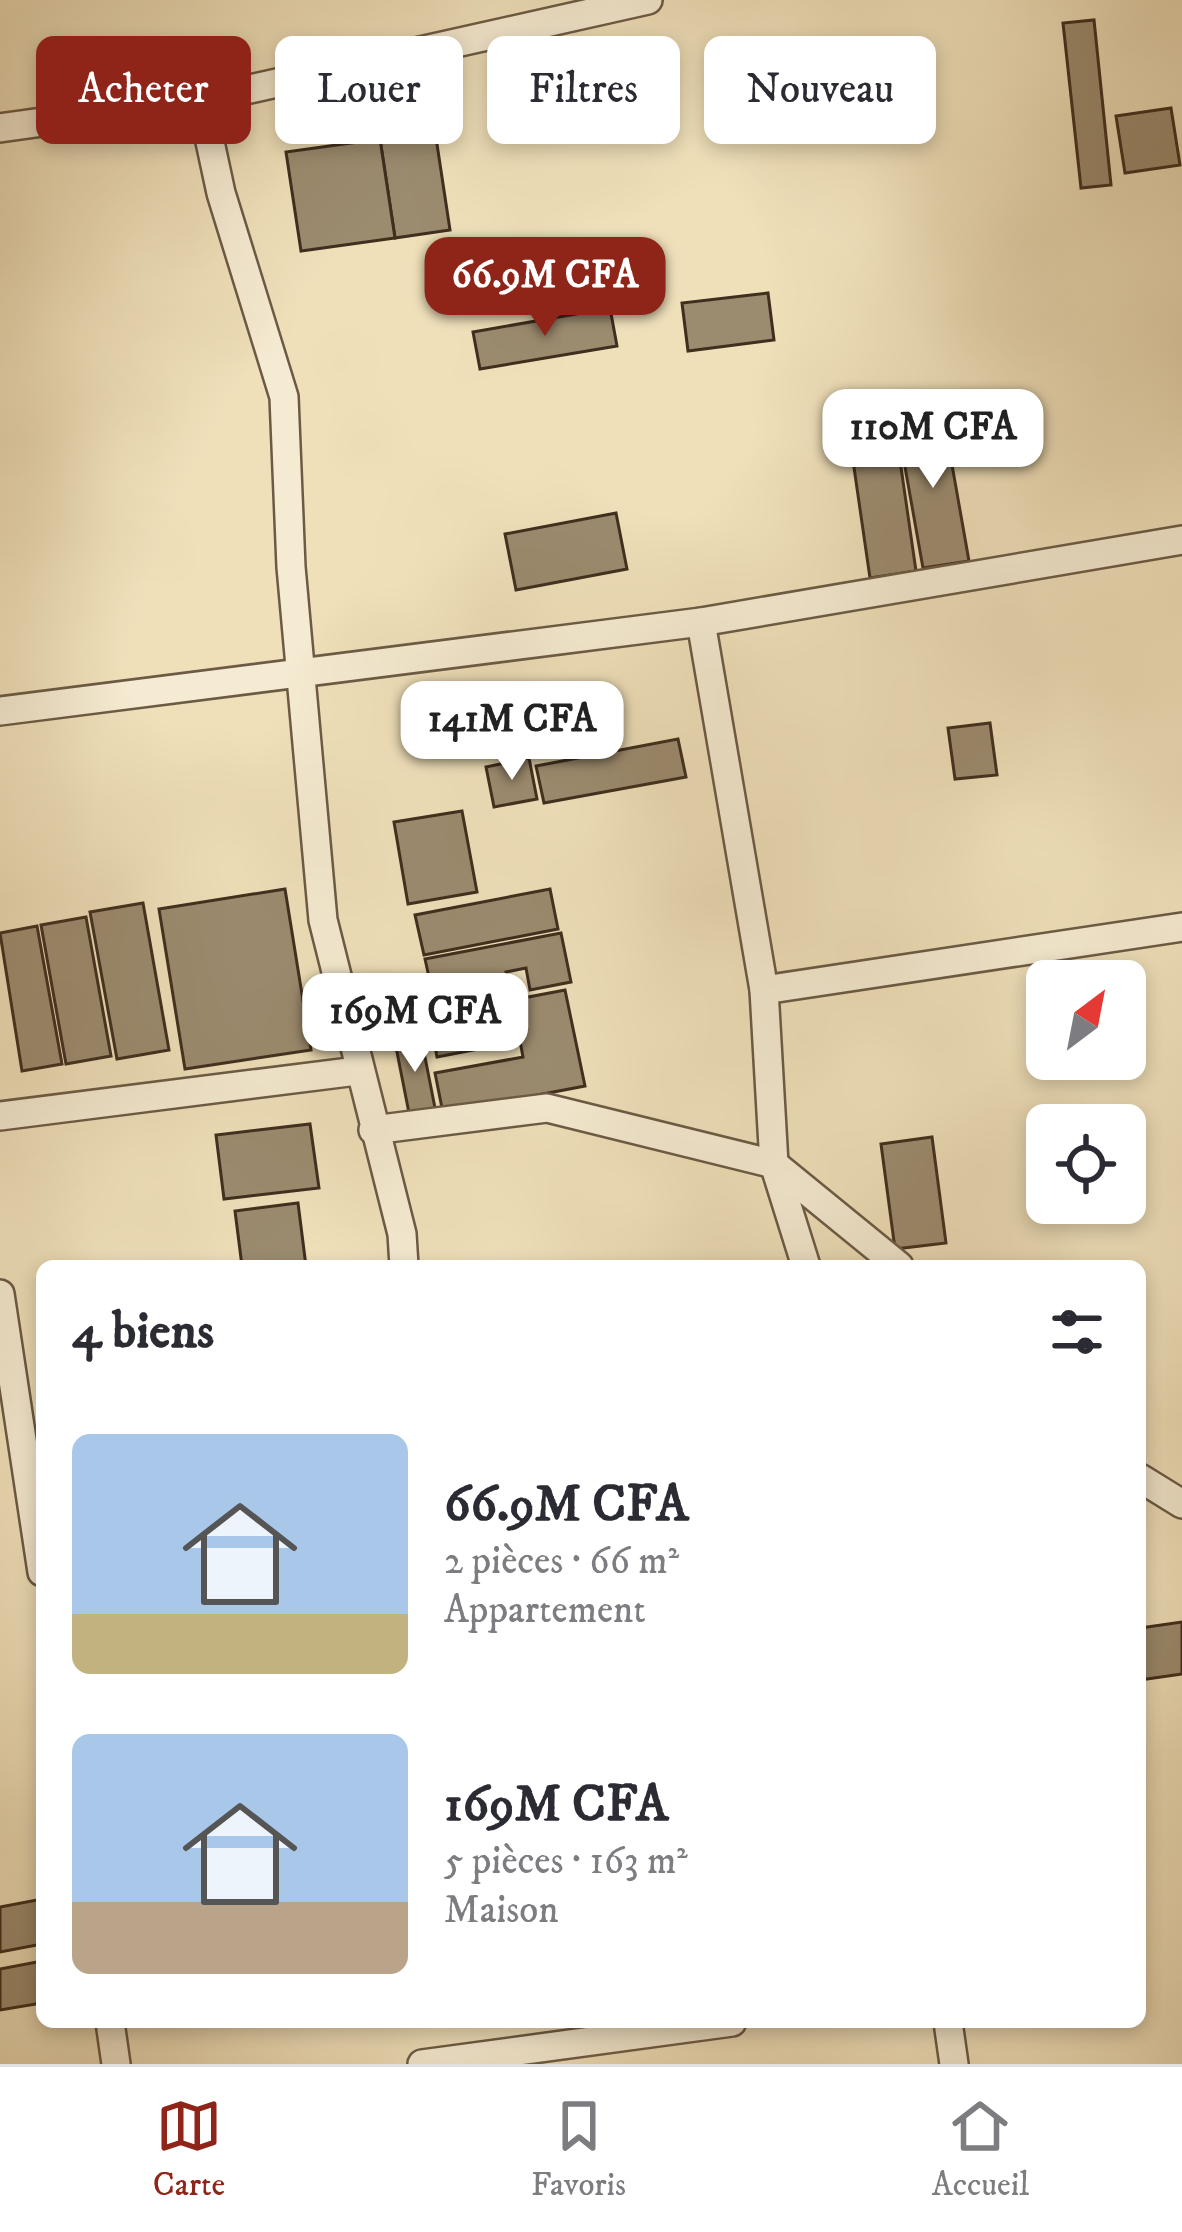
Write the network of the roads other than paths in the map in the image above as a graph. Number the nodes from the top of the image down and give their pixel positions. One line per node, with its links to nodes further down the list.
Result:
1 (648, 0): 2 (street)
2 (251, 89)
3 (36, 123): 4 (street)
4 (0, 128)
5 (210, 144): 8 (street)
6 (1182, 540): 7 (street)
7 (701, 622): 8 (street); 11 (street)
8 (304, 670): 9 (street); 12 (street)
9 (0, 711)
10 (1182, 927): 11 (street)
11 (764, 990): 15 (street)
12 (356, 1071): 13 (street); 14 (street)
13 (0, 1116)
14 (373, 1130): 15 (street); 16 (street)
15 (774, 1164): 17 (street); 18 (street)
16 (404, 1260)
17 (804, 1260)
18 (892, 1260)
19 (0, 1294): 22 (street)
20 (1146, 1482): 21 (street)
21 (1182, 1504)
22 (36, 1532)
23 (111, 2028): 28 (street)
24 (525, 2028): 27 (street)
25 (698, 2028): 27 (street)
26 (949, 2028): 30 (street)
27 (533, 2057): 29 (street)
28 (116, 2064)
29 (422, 2064)
30 (953, 2064)

